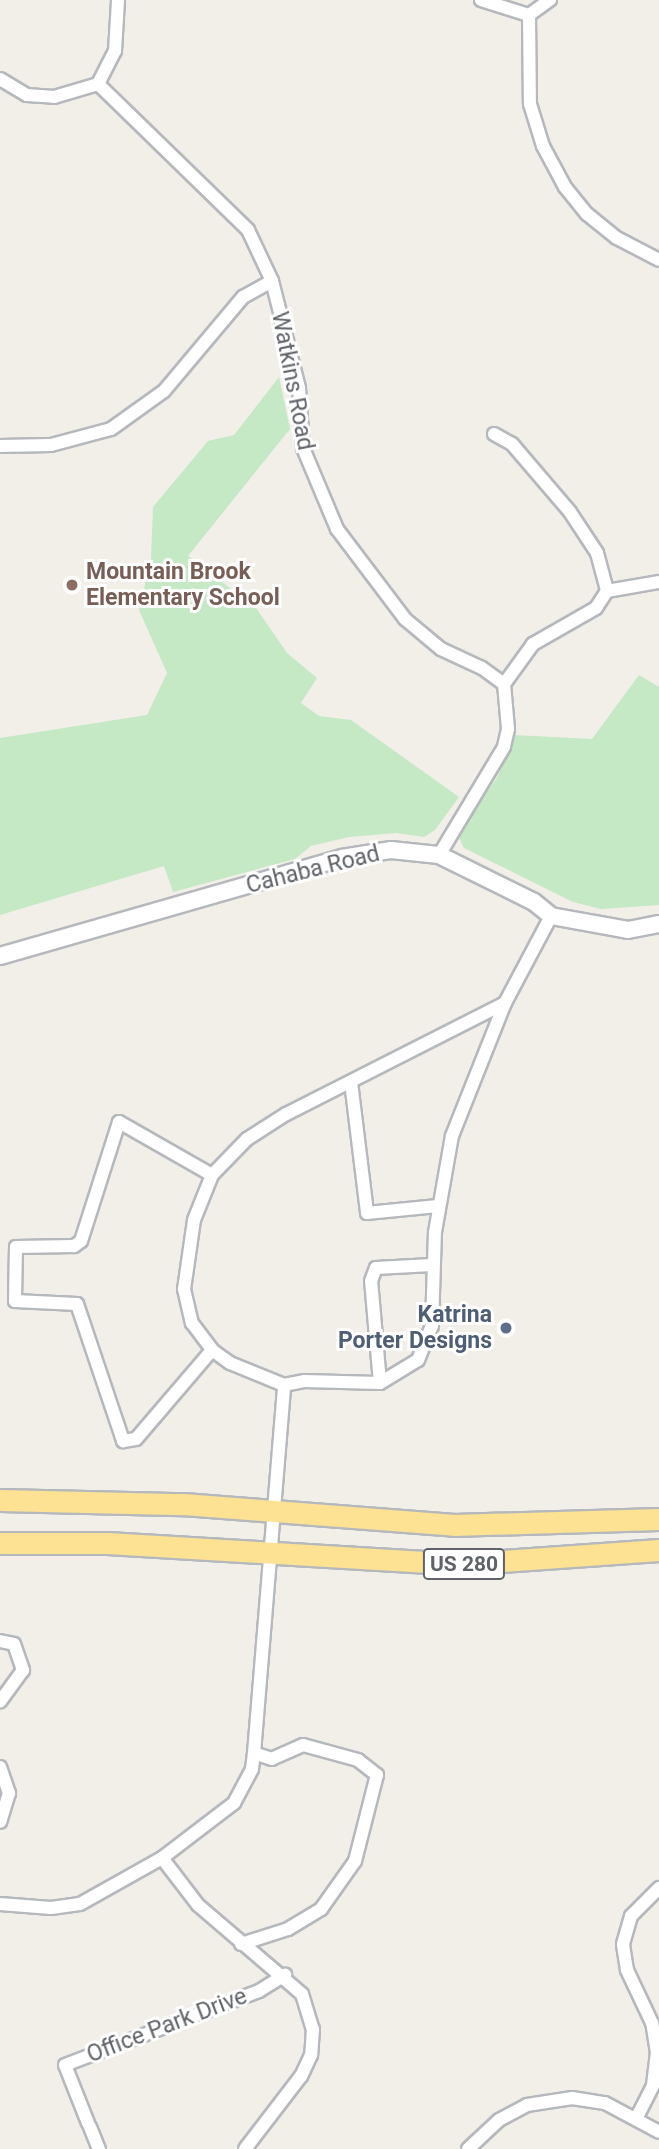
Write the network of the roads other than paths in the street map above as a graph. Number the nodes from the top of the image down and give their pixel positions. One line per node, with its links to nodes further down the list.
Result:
1 (118, 0): 6 (street)
2 (481, 0): 4 (street)
3 (550, 0): 4 (street)
4 (529, 15): 7 (street)
5 (0, 79): 6 (street)
6 (98, 84): 8 (street, Watkins Road)
7 (659, 260)
8 (272, 281): 10 (street); 13 (street, Watkins Road)
9 (494, 434): 12 (street)
10 (0, 446)
11 (659, 582): 12 (street)
12 (607, 591): 13 (street)
13 (504, 684): 14 (street)
14 (439, 855): 15 (street, Cahaba Road); 17 (street, Cahaba Road)
15 (551, 916): 16 (street, Cahaba Road); 18 (street)
16 (659, 924)
17 (0, 956)
18 (505, 1003): 19 (street); 21 (street)
19 (351, 1082): 20 (street); 21 (street)
20 (212, 1175): 23 (street); 23 (street)
21 (438, 1206): 22 (street)
22 (432, 1265): 24 (street); 24 (street)
23 (212, 1350): 25 (street)
24 (380, 1383): 25 (street)
25 (284, 1385): 30 (street)
26 (0, 1489): 27 (highway)
27 (40, 1499): 28 (highway, US 280); 29 (highway); 30 (highway, US 280)
28 (0, 1500)
29 (0, 1510)
30 (272, 1511): 31 (highway, US 280); 34 (street)
31 (659, 1519)
32 (0, 1544): 34 (highway, US 280)
33 (659, 1549): 34 (highway, US 280)
34 (270, 1554): 37 (street)
35 (0, 1641): 36 (street)
36 (0, 1702)
37 (254, 1753): 40 (street); 43 (street)
38 (0, 1767): 39 (street)
39 (0, 1822)
40 (162, 1858): 42 (street); 43 (street, Office Park Drive)
41 (659, 1888): 45 (street)
42 (0, 1904)
43 (241, 1944): 44 (street, Office Park Drive)
44 (285, 1975): 47 (street, Office Park Drive); 48 (street, Office Park Drive)
45 (636, 2119): 46 (street); 49 (street)
46 (659, 2132)
47 (99, 2149)
48 (245, 2149)
49 (468, 2149)

